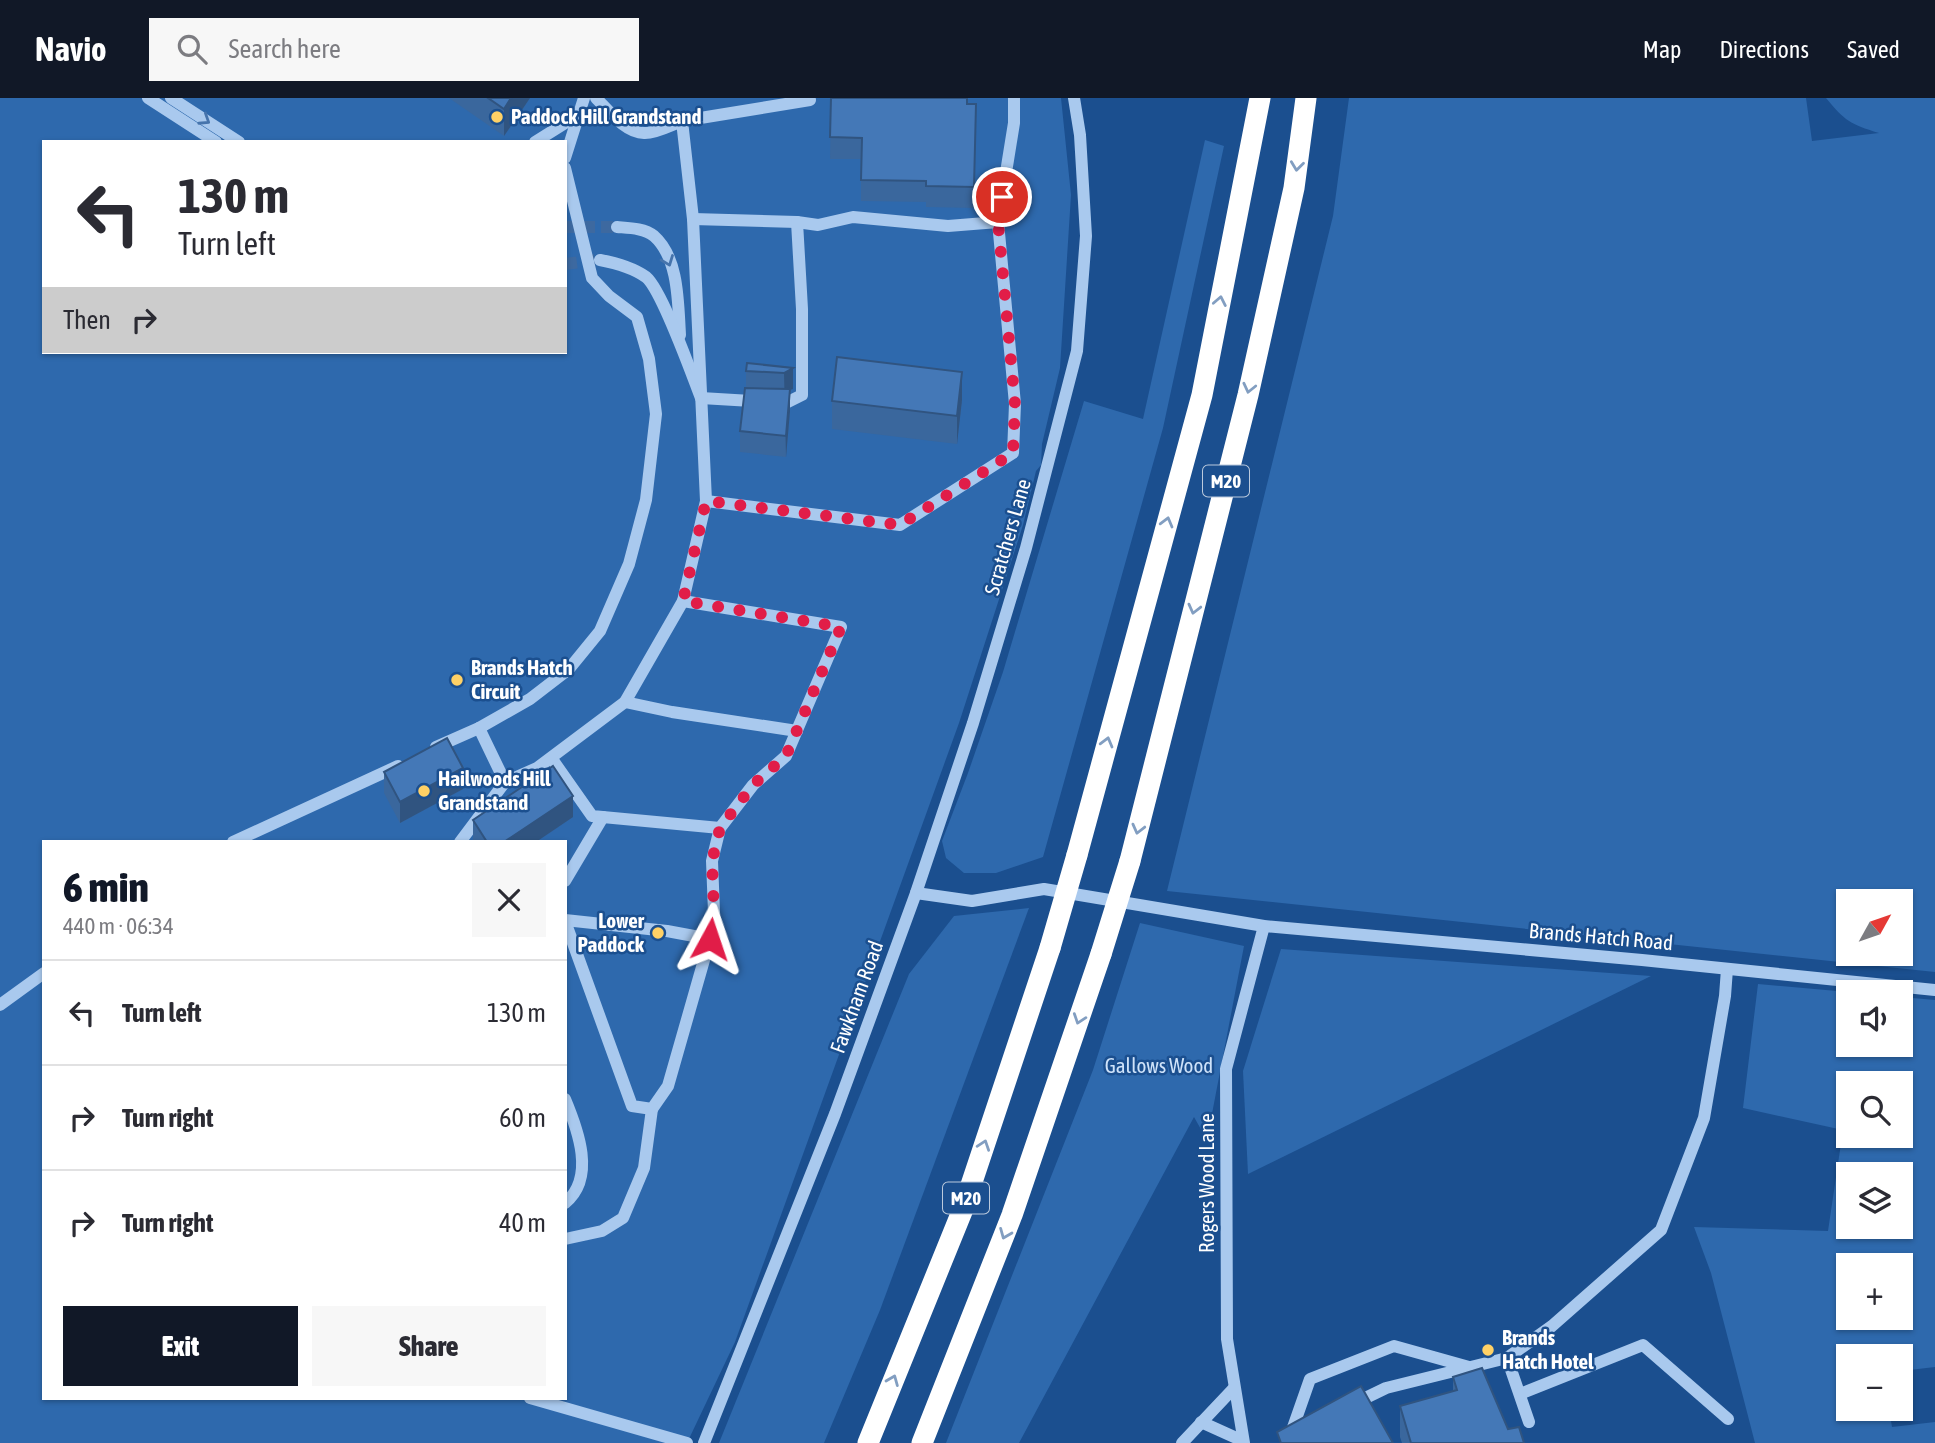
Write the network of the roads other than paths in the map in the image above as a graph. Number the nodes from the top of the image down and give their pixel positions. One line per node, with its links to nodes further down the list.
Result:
1 (148, 98): 12 (street)
2 (171, 98): 13 (street, one-way to 13)
3 (584, 98): 10 (street)
4 (596, 98): 11 (street)
5 (1014, 98): 19 (street)
6 (1074, 98): 38 (street, Scratchers Lane)
7 (1260, 98): 64 (highway, M20, one-way to 7, bridge)
8 (1306, 98): 65 (highway, M20, one-way to 65, bridge)
9 (810, 100): 11 (street)
10 (578, 115): 14 (street); 15 (street)
11 (682, 121): 17 (street)
12 (213, 140)
13 (236, 140)
14 (538, 140)
15 (567, 151)
16 (567, 176): 27 (street)
17 (693, 219): 18 (street); 23 (street)
18 (797, 222): 19 (street); 23 (street)
19 (998, 222): 24 (street)
20 (617, 227): 22 (street, one-way to 22)
21 (600, 260): 22 (street)
22 (680, 345): 23 (street)
23 (701, 398): 24 (street)
24 (706, 501): 25 (street)
25 (683, 601): 26 (street); 28 (street)
26 (625, 702): 28 (street); 30 (street)
27 (479, 729): 29 (street); 32 (street)
28 (797, 731): 34 (street)
29 (428, 751)
30 (552, 759): 32 (street); 33 (street)
31 (405, 762): 35 (street)
32 (505, 782): 36 (street)
33 (603, 817): 34 (street); 37 (street)
34 (720, 828): 42 (street)
35 (237, 840)
36 (462, 840)
37 (567, 878)
38 (916, 893): 41 (street); 63 (street, Fawkham Road)
39 (567, 920): 42 (street)
40 (567, 926): 48 (street)
41 (1264, 926): 43 (street, Brands Hatch Road); 53 (street, Rogers Wood Lane)
42 (710, 939): 48 (street)
43 (1727, 969): 45 (street, Brands Hatch Road); 51 (street)
44 (42, 974): 46 (street)
45 (1935, 990)
46 (0, 1005)
47 (567, 1103): 49 (street)
48 (652, 1109): 50 (street)
49 (567, 1201)
50 (567, 1238)
51 (1507, 1358): 52 (street); 54 (street)
52 (1469, 1367): 56 (street); 60 (street)
53 (1234, 1388): 58 (street); 61 (street, Rogers Wood Lane)
54 (1520, 1394): 57 (street); 59 (street)
55 (537, 1400): 62 (street)
56 (1337, 1412)
57 (1728, 1419)
58 (1202, 1422): 61 (street); 66 (street)
59 (1529, 1422)
60 (1313, 1424)
61 (1243, 1442)
62 (687, 1443)
63 (704, 1443)
64 (868, 1443)
65 (922, 1443)
66 (1182, 1443)

